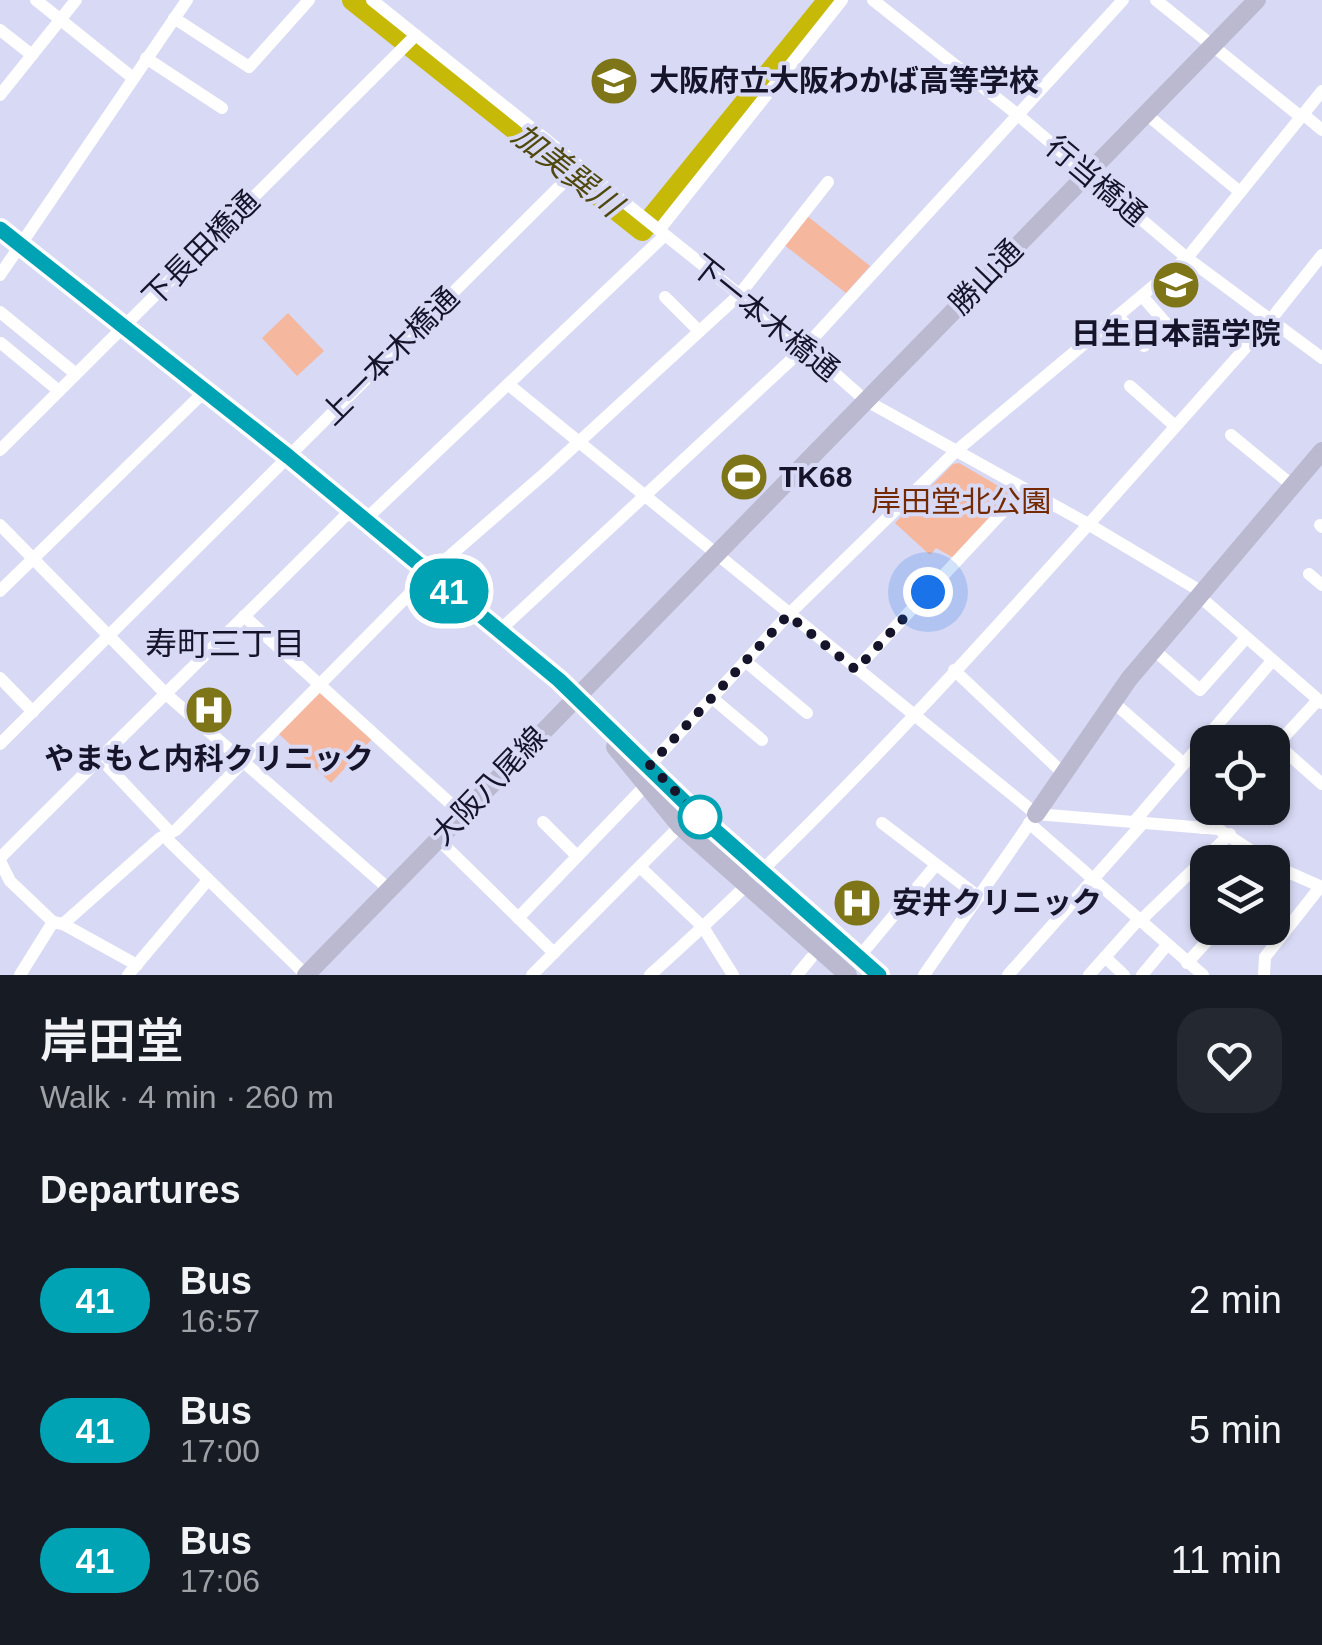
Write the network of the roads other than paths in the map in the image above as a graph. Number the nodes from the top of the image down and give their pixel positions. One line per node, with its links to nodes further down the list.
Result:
1 (36, 0): 12 (street)
2 (76, 0): 12 (street)
3 (187, 0): 11 (street)
4 (309, 0): 11 (street)
5 (372, 0): 14 (street, 下一本木橋通)
6 (842, 0): 30 (street)
7 (873, 0): 23 (street, 行当橋通)
8 (1124, 0): 23 (street)
9 (1156, 0): 15 (street)
10 (1257, 0): 15 (main road, 勝山通)
11 (174, 18): 17 (street)
12 (60, 19): 16 (street); 18 (street)
13 (0, 30): 16 (street)
14 (410, 41): 26 (street, 下一本木橋通); 42 (street, 下長田橋通)
15 (1212, 46): 22 (main road, 勝山通); 24 (street)
16 (32, 55): 20 (street)
17 (146, 58): 18 (street); 21 (street)
18 (133, 78): 32 (street)
19 (1322, 91): 24 (street)
20 (0, 96)
21 (222, 108)
22 (1146, 114): 27 (main road, 勝山通); 29 (street)
23 (1018, 115): 27 (street, 行当橋通); 47 (street)
24 (1302, 115): 25 (street); 29 (street)
25 (1322, 130)
26 (574, 172): 30 (street, 下一本木橋通); 61 (street, 上一本木橋通)
27 (1087, 174): 34 (street, 行当橋通); 54 (main road, 勝山通)
28 (828, 182): 36 (street)
29 (1240, 192): 34 (street)
30 (656, 228): 36 (street, 下一本木橋通); 50 (street)
31 (0, 229): 32 (main road)
32 (20, 245): 35 (street); 42 (main road)
33 (1322, 255): 41 (street)
34 (1188, 258): 37 (street); 41 (street, 行当橋通)
35 (0, 275)
36 (739, 295): 44 (street); 47 (street, 下一本木橋通)
37 (1142, 296): 40 (street); 43 (street)
38 (665, 297): 44 (street)
39 (0, 312): 49 (street)
40 (1118, 316): 46 (street); 59 (street)
41 (1272, 318): 48 (street, 行当橋通); 55 (street)
42 (123, 327): 49 (street, 下長田橋通); 53 (main road)
43 (1170, 328)
44 (699, 332): 57 (street)
45 (1, 342): 52 (street)
46 (1144, 346)
47 (805, 347): 54 (street, 下一本木橋通); 64 (street)
48 (1322, 358)
49 (76, 374): 52 (street, 下長田橋通)
50 (509, 384): 57 (street); 65 (street)
51 (1130, 386): 55 (street)
52 (58, 391): 58 (street, 下長田橋通)
53 (206, 392): 61 (main road); 69 (street)
54 (865, 400): 59 (street, 下一本木橋通); 68 (main road, 勝山通)
55 (1175, 426): 67 (street)
56 (1231, 435): 62 (street)
57 (578, 442): 64 (street); 70 (street)
58 (0, 450)
59 (956, 452): 63 (street, 下一本木橋通); 75 (street)
60 (1321, 454): 62 (main road)
61 (289, 457): 65 (main road); 78 (street, 上一本木橋通)
62 (1293, 486): 74 (main road)
63 (1024, 489): 67 (street, 下一本木橋通); 83 (street)
64 (643, 496): 68 (street); 77 (street)
65 (358, 515): 70 (main road); 76 (street)
66 (0, 524): 69 (street)
67 (1088, 524): 74 (street, 下一本木橋通); 84 (street)
68 (714, 554): 75 (street); 89 (main road, 大阪八尾線)
69 (34, 559): 73 (street); 78 (street)
70 (429, 574): 77 (main road); 86 (street)
71 (1309, 574): 72 (street)
72 (1322, 585)
73 (0, 592)
74 (1200, 594): 79 (street, 下一本木橋通); 80 (main road)
75 (788, 615): 81 (street); 83 (street)
76 (244, 616): 86 (street); 87 (street)
77 (499, 631): 89 (main road)
78 (108, 635): 87 (street); 92 (street, 上一本木橋通)
79 (1246, 638): 80 (street); 82 (street, 下一本木橋通)
80 (1154, 650): 91 (main road)
81 (745, 661): 88 (street); 93 (street)
82 (1272, 661): 90 (street, 下一本木橋通); 101 (street)
83 (856, 670): 94 (street)
84 (954, 670): 94 (street); 103 (street)
85 (0, 678): 92 (street)
86 (320, 684): 100 (street); 106 (street)
87 (166, 694): 98 (street); 100 (street)
88 (712, 697): 96 (street); 102 (street)
89 (574, 698): 102 (main road); 105 (main road); 106 (main road, 大阪八尾線)
90 (1320, 701): 95 (street)
91 (1113, 702): 101 (street); 103 (main road)
92 (33, 712): 97 (street, 上一本木橋通)
93 (806, 713)
94 (912, 715): 107 (street); 123 (street)
95 (1290, 732)
96 (762, 740)
97 (0, 744)
98 (100, 758): 115 (street); 119 (street)
99 (1290, 759): 104 (street)
100 (244, 761): 115 (street); 128 (street)
101 (1184, 764): 109 (street)
102 (650, 765): 123 (main road)
103 (1065, 776): 107 (main road)
104 (1322, 784)
105 (646, 785): 112 (main road); 118 (street)
106 (462, 814): 116 (main road, 大阪八尾線)
107 (1033, 819): 109 (street); 124 (street); 130 (street)
108 (543, 822): 118 (street)
109 (1138, 822): 113 (street); 124 (street)
110 (882, 823): 120 (street)
111 (1206, 825): 113 (street)
112 (680, 826): 121 (street); 123 (main road)
113 (1203, 828): 114 (street)
114 (1230, 834): 117 (street); 132 (street)
115 (168, 835): 125 (street); 133 (street)
116 (438, 840): 128 (main road, 大阪八尾線); 131 (street)
117 (1245, 845)
118 (578, 856): 131 (street)
119 (0, 860): 126 (street)
120 (935, 866): 130 (street); 138 (street)
121 (640, 867): 134 (street); 137 (street)
122 (1290, 873): 127 (street)
123 (754, 878): 134 (street); 138 (main road); 149 (main road)
124 (1093, 879): 132 (street); 152 (street)
125 (208, 880): 142 (street); 144 (street)
126 (10, 881): 129 (street); 133 (street)
127 (1321, 887): 157 (street)
128 (390, 890): 144 (main road, 大阪八尾線)
129 (0, 892)
130 (978, 897): 151 (street)
131 (518, 918): 137 (street)
132 (1139, 921): 135 (street); 140 (street)
133 (58, 923): 142 (street); 143 (street)
134 (704, 927): 146 (street); 147 (street)
135 (1166, 945): 141 (street); 155 (street)
136 (1204, 945): 141 (street)
137 (554, 953): 145 (street)
138 (859, 957): 150 (main road)
139 (811, 958): 148 (street)
140 (1105, 958): 153 (street); 154 (street)
141 (1188, 963): 156 (street)
142 (132, 970)
143 (20, 975)
144 (306, 975)
145 (532, 975)
146 (650, 975)
147 (732, 975)
148 (796, 975)
149 (848, 975)
150 (879, 975)
151 (924, 975)
152 (1008, 975)
153 (1089, 975)
154 (1124, 975)
155 (1142, 975)
156 (1203, 975)
157 (1264, 975)

